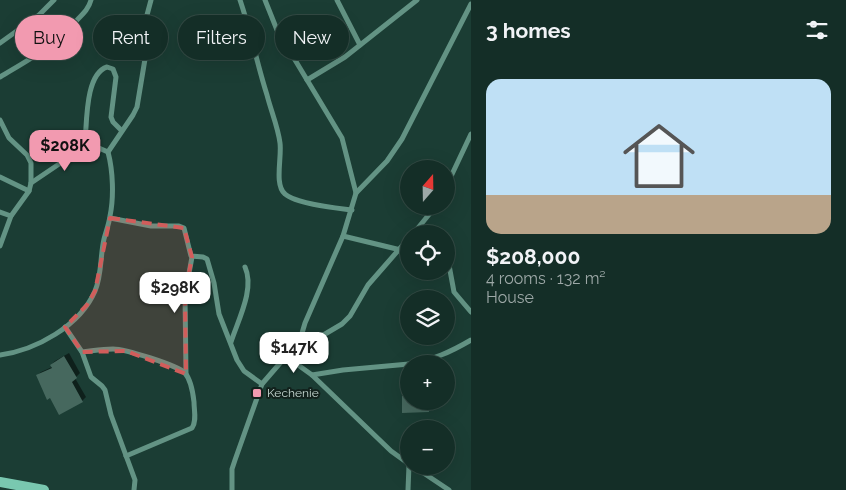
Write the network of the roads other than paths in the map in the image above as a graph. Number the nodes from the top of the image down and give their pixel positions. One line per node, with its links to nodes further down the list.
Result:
1 (54, 0): 9 (street)
2 (91, 0): 11 (street)
3 (152, 0): 14 (street)
4 (240, 0): 23 (street)
5 (265, 0): 12 (street)
6 (337, 0): 10 (street)
7 (417, 0): 10 (street)
8 (470, 8): 22 (street)
9 (0, 43)
10 (360, 45): 12 (street)
11 (0, 77)
12 (307, 80): 22 (street)
13 (0, 120): 20 (street)
14 (121, 130): 16 (street); 17 (street)
15 (471, 134): 18 (street)
16 (85, 142): 17 (street); 20 (street)
17 (108, 152): 27 (street)
18 (455, 168)
19 (0, 177): 21 (street)
20 (31, 182): 21 (street)
21 (29, 190): 26 (street)
22 (356, 193): 23 (street)
23 (352, 210): 29 (street)
24 (0, 212): 26 (street)
25 (429, 215): 28 (street)
26 (11, 216): 30 (street)
27 (110, 218): 32 (street); 36 (street)
28 (420, 225)
29 (343, 236): 31 (street); 37 (street)
30 (0, 246)
31 (398, 250): 37 (street)
32 (192, 256): 39 (street); 45 (street)
33 (245, 267): 39 (street)
34 (452, 280): 35 (street)
35 (471, 312)
36 (65, 327): 40 (street); 41 (street)
37 (300, 340): 43 (street)
38 (471, 340): 42 (street)
39 (231, 342): 47 (street)
40 (82, 352): 45 (street); 48 (street)
41 (0, 355)
42 (442, 355)
43 (287, 357): 46 (street); 47 (street)
44 (400, 365): 46 (street)
45 (186, 374): 48 (street)
46 (312, 375): 49 (street)
47 (262, 384): 55 (street)
48 (126, 456): 54 (street)
49 (400, 458)
50 (409, 475): 56 (street)
51 (426, 475): 57 (street)
52 (0, 482): 53 (main road)
53 (44, 490)
54 (134, 490)
55 (232, 490)
56 (408, 490)
57 (449, 490)

